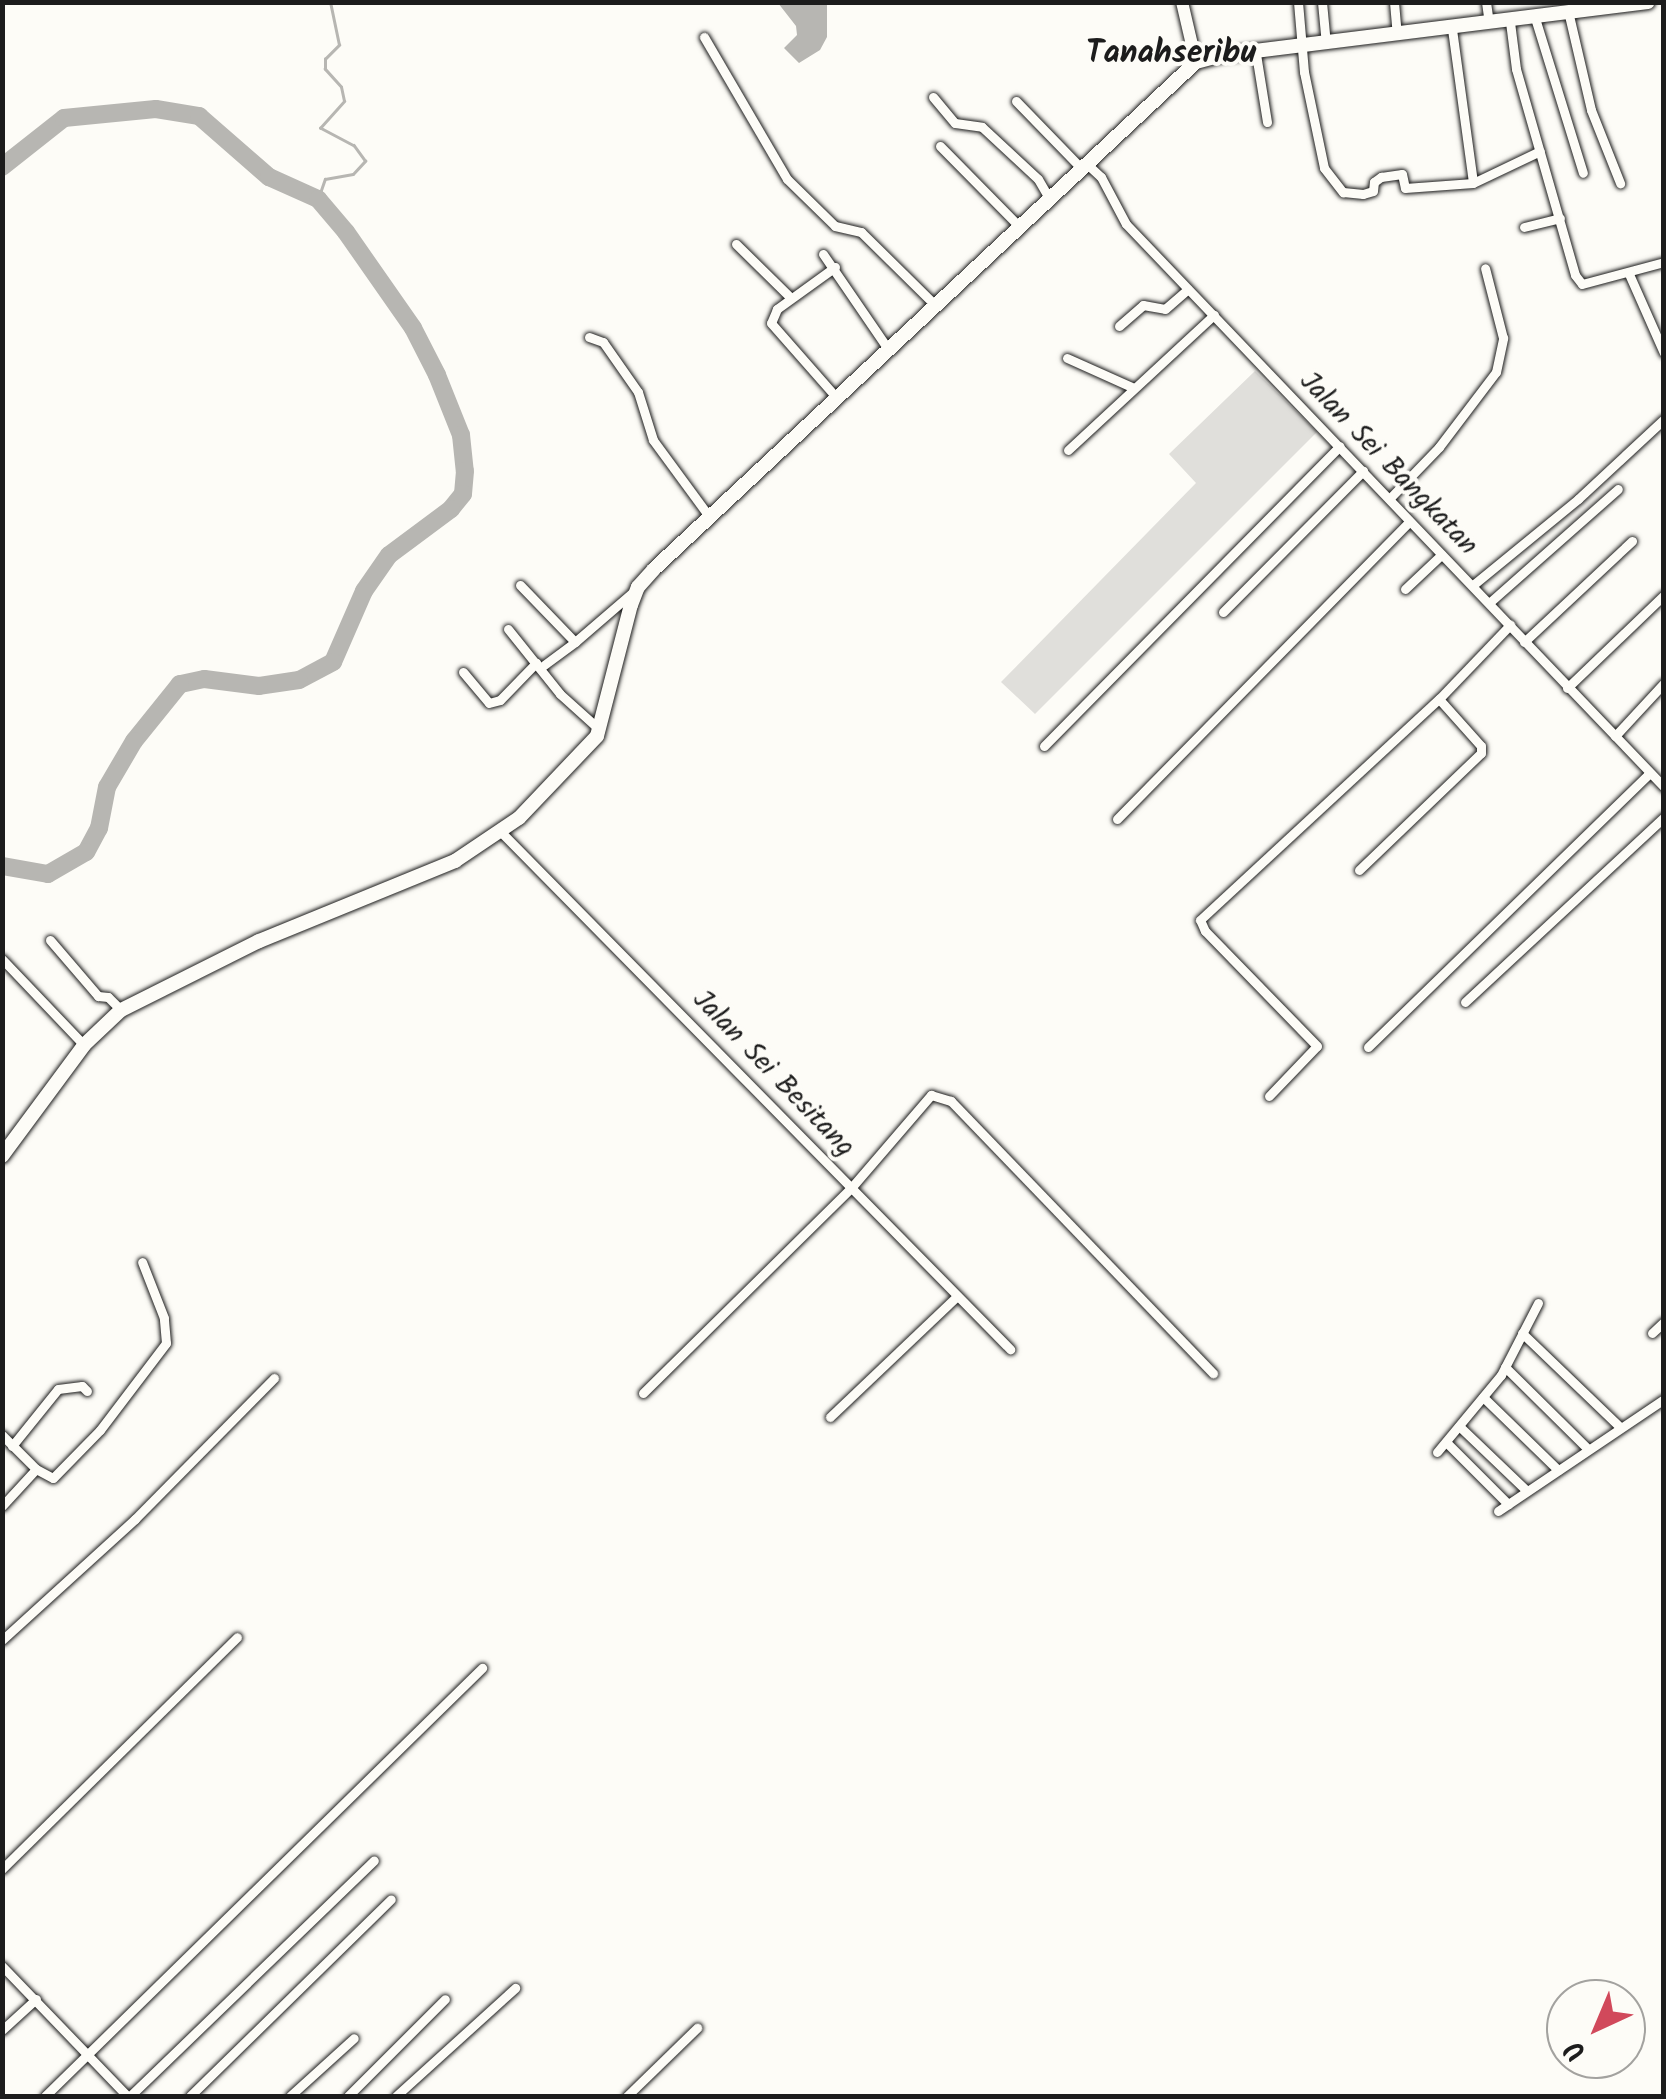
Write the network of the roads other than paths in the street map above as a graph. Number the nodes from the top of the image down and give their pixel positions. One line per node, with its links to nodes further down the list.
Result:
1 (1182, 2): 18 (main road)
2 (1298, 2): 16 (street)
3 (1322, 2): 15 (street)
4 (1394, 2): 13 (street)
5 (1486, 2): 11 (street)
6 (1648, 2): 7 (main road)
7 (1632, 3): 8 (main road)
8 (1574, 8): 9 (main road); 27 (street)
9 (1535, 18): 10 (main road); 25 (street)
10 (1510, 22): 11 (main road); 23 (street)
11 (1489, 23): 12 (main road)
12 (1452, 29): 13 (main road); 26 (street)
13 (1397, 35): 15 (main road)
14 (704, 37): 40 (street)
15 (1326, 44): 16 (main road)
16 (1302, 47): 17 (main road); 26 (street)
17 (1256, 54): 18 (main road); 21 (street)
18 (1196, 62): 24 (main road)
19 (933, 97): 28 (street)
20 (1016, 102): 24 (street, Jalan Sei Bangkatan)
21 (1266, 122)
22 (940, 146): 30 (street)
23 (1540, 151): 26 (street); 29 (street)
24 (1085, 167): 28 (main road); 38 (street, Jalan Sei Bangkatan)
25 (1583, 172)
26 (1474, 183)
27 (1620, 184)
28 (1049, 198): 30 (main road)
29 (1560, 218): 31 (street); 37 (street)
30 (1018, 225): 40 (main road)
31 (1524, 227)
32 (736, 244): 39 (street)
33 (823, 254): 35 (street)
34 (1664, 262): 37 (street)
35 (834, 267): 39 (street); 44 (street)
36 (1485, 268): 54 (street)
37 (1629, 274): 45 (street)
38 (1188, 290): 41 (street, Jalan Sei Bangkatan); 42 (street)
39 (791, 298): 48 (street)
40 (935, 305): 44 (main road)
41 (1214, 315): 47 (street); 50 (street, Jalan Sei Bangkatan)
42 (1119, 326)
43 (589, 336): 55 (street)
44 (888, 349): 48 (main road)
45 (1664, 352)
46 (1066, 358): 47 (street)
47 (1134, 388): 51 (street)
48 (838, 399): 55 (main road)
49 (1664, 419): 59 (street)
50 (1340, 446): 52 (street, Jalan Sei Bangkatan); 77 (street)
51 (1068, 450)
52 (1363, 471): 54 (street, Jalan Sei Bangkatan); 65 (street)
53 (1618, 490): 64 (street)
54 (1390, 498): 56 (street, Jalan Sei Bangkatan)
55 (708, 515): 61 (main road)
56 (1409, 522): 58 (street, Jalan Sei Bangkatan); 81 (street)
57 (1632, 540): 69 (street)
58 (1441, 554): 59 (street, Jalan Sei Bangkatan); 62 (street)
59 (1473, 585): 64 (street, Jalan Sei Bangkatan)
60 (520, 586): 68 (street)
61 (638, 588): 68 (street); 75 (main road)
62 (1405, 589)
63 (1664, 594): 73 (street)
64 (1489, 603): 66 (street, Jalan Sei Bangkatan)
65 (1224, 612)
66 (1510, 625): 69 (street, Jalan Sei Bangkatan); 74 (street)
67 (508, 629): 70 (street)
68 (575, 642): 70 (street)
69 (1524, 642): 73 (street, Jalan Sei Bangkatan)
70 (538, 665): 71 (street); 75 (street)
71 (463, 672)
72 (1664, 683): 76 (street)
73 (1567, 688): 76 (street, Jalan Sei Bangkatan)
74 (1438, 699): 83 (street); 90 (street)
75 (600, 730): 82 (main road)
76 (1615, 736): 78 (street, Jalan Sei Bangkatan)
77 (1044, 746)
78 (1650, 773): 79 (street, Jalan Sei Bangkatan); 89 (street)
79 (1664, 787)
80 (1664, 817): 86 (street)
81 (1117, 818)
82 (501, 832): 87 (main road); 92 (street, Jalan Sei Besitang)
83 (1359, 870)
84 (50, 940): 87 (street)
85 (2, 959): 88 (street)
86 (1465, 1002)
87 (121, 1010): 88 (main road)
88 (84, 1044): 91 (main road)
89 (1368, 1047)
90 (1270, 1096)
91 (2, 1156)
92 (851, 1188): 94 (street, Jalan Sei Besitang); 101 (street); 104 (street)
93 (142, 1262): 115 (street)
94 (956, 1297): 99 (street, Jalan Sei Besitang); 107 (street)
95 (1538, 1303): 97 (street)
96 (1664, 1322): 98 (street)
97 (1522, 1333): 100 (street); 109 (street)
98 (1652, 1333)
99 (1010, 1348)
100 (1505, 1368): 105 (street); 113 (street)
101 (1212, 1373)
102 (274, 1378): 122 (street)
103 (87, 1391): 112 (street)
104 (643, 1393)
105 (1482, 1397): 108 (street); 116 (street)
106 (1664, 1398): 109 (street)
107 (830, 1417)
108 (1459, 1426): 111 (street); 117 (street)
109 (1620, 1427): 113 (street)
110 (2, 1435): 112 (street)
111 (1446, 1442): 114 (street); 118 (street)
112 (12, 1446): 115 (street)
113 (1588, 1449): 116 (street)
114 (1438, 1452)
115 (36, 1469): 119 (street)
116 (1558, 1470): 117 (street)
117 (1527, 1491): 118 (street)
118 (1508, 1504): 120 (street)
119 (2, 1506)
120 (1498, 1511)
121 (238, 1636): 125 (street)
122 (2, 1640)
123 (482, 1668): 136 (street)
124 (374, 1860): 138 (street)
125 (2, 1868)
126 (391, 1899): 139 (street)
127 (2, 1966): 128 (street)
128 (12, 1976): 129 (street); 131 (street)
129 (2, 1984)
130 (516, 1988): 142 (street)
131 (36, 1999): 134 (street); 136 (street)
132 (446, 1999): 141 (street)
133 (697, 2028): 143 (street)
134 (2, 2030)
135 (354, 2038): 140 (street)
136 (89, 2055): 137 (street); 138 (street)
137 (45, 2096)
138 (128, 2096)
139 (190, 2096)
140 (290, 2096)
141 (348, 2096)
142 (396, 2096)
143 (626, 2096)

